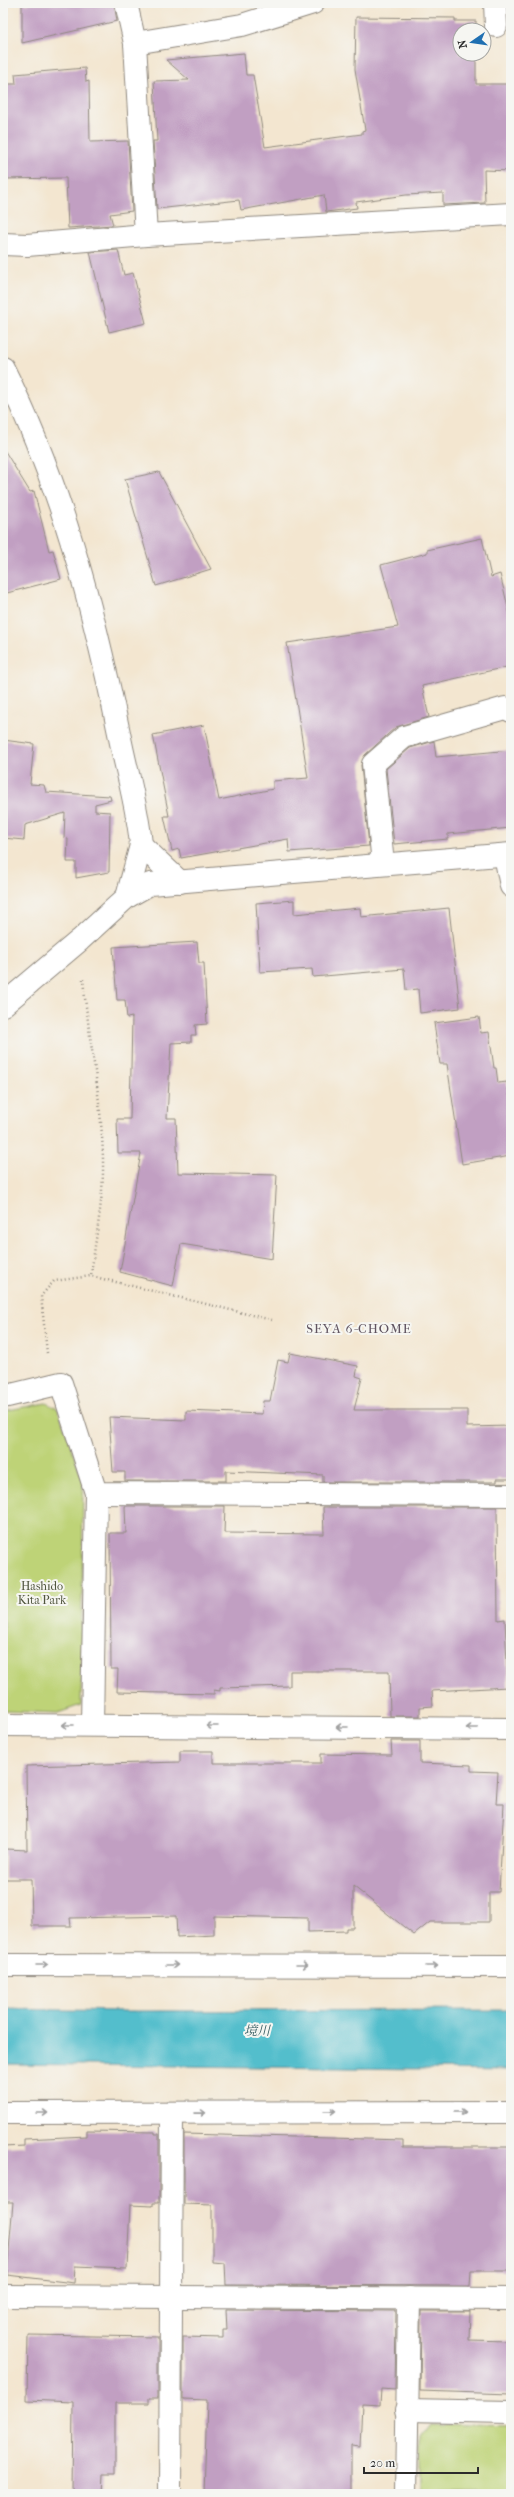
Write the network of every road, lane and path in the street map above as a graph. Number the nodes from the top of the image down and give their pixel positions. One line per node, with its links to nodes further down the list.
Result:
1 (126, 3): 5 (street)
2 (313, 3): 5 (street)
3 (495, 3): 4 (street)
4 (496, 26)
5 (135, 43): 7 (street)
6 (511, 214): 7 (street)
7 (146, 235): 8 (street)
8 (3, 244)
9 (3, 368): 11 (street)
10 (511, 711): 13 (street)
11 (141, 845): 14 (street); 16 (street)
12 (508, 855): 13 (street); 15 (street)
13 (383, 864): 14 (street)
14 (180, 882): 16 (street)
15 (511, 886)
16 (127, 897): 17 (street)
17 (80, 940): 18 (street); 19 (path)
18 (3, 1005)
19 (91, 1276): 20 (path); 21 (path)
20 (272, 1320)
21 (50, 1386): 22 (street); 23 (street)
22 (3, 1397)
23 (96, 1493): 24 (street); 26 (street)
24 (511, 1495)
25 (3, 1725): 26 (street, one-way to 25)
26 (92, 1725): 27 (street, one-way to 26)
27 (511, 1729)
28 (3, 1965): 29 (street, one-way to 29)
29 (511, 1966)
30 (511, 2112): 32 (street, one-way to 30)
31 (3, 2113): 32 (street, one-way to 32)
32 (172, 2113): 34 (street)
33 (3, 2296): 34 (street)
34 (171, 2298): 35 (street); 39 (street)
35 (409, 2298): 36 (street); 37 (street)
36 (511, 2300)
37 (406, 2410): 38 (street); 40 (street)
38 (511, 2412)
39 (170, 2494)
40 (406, 2494)

